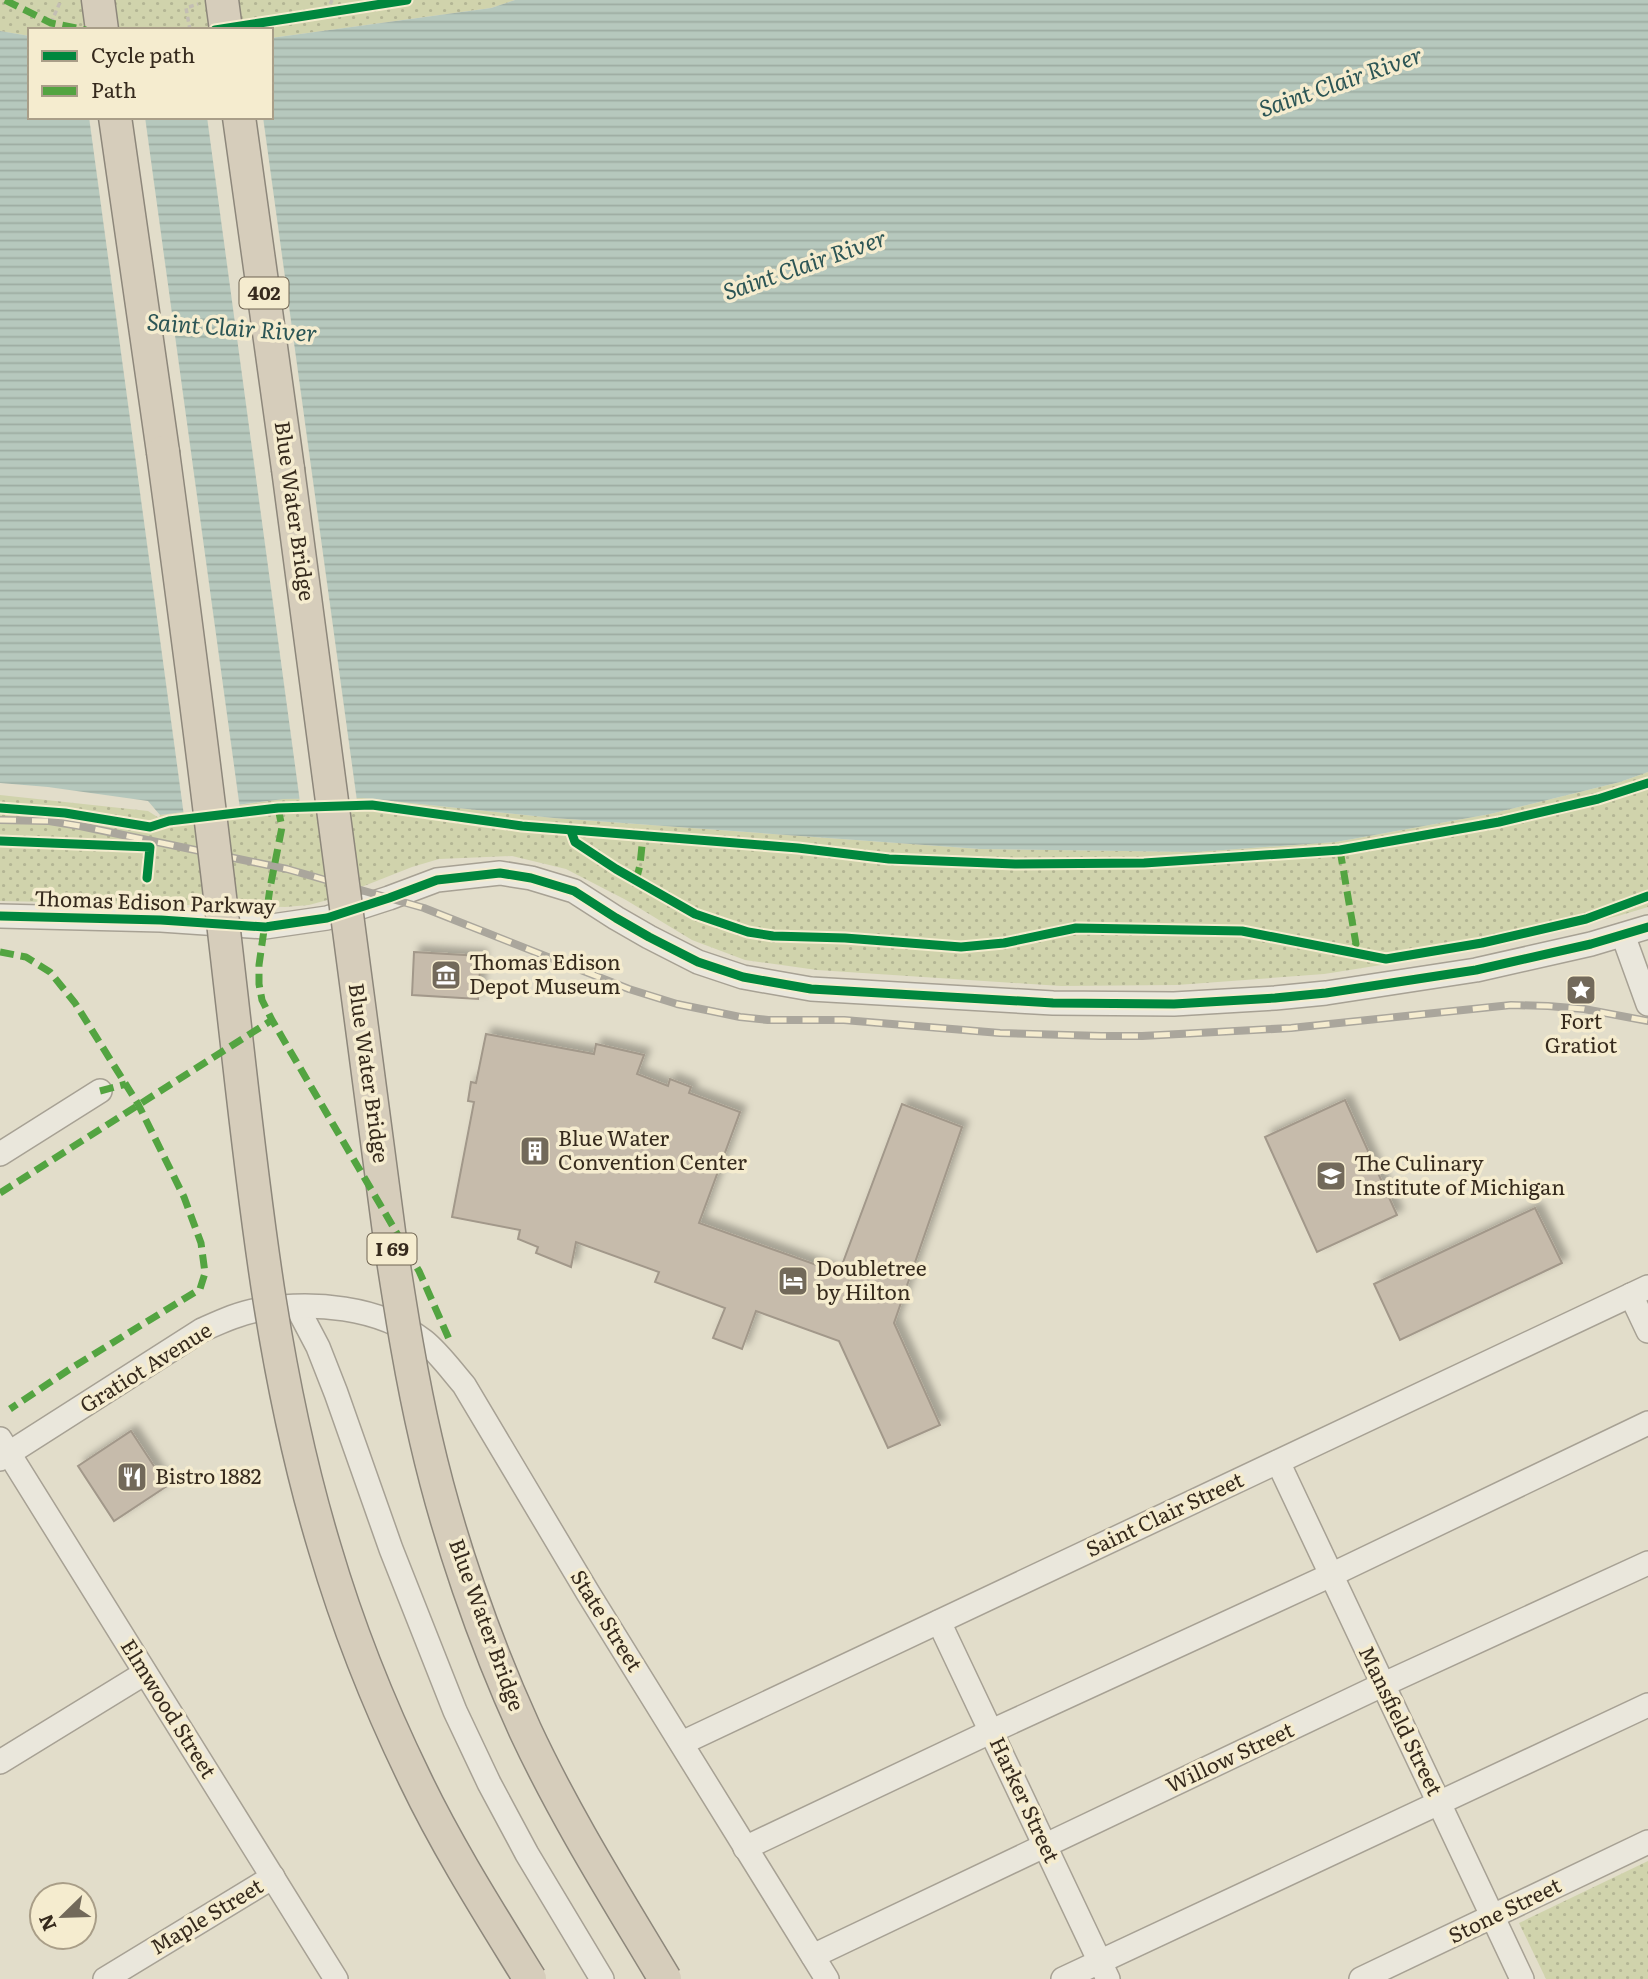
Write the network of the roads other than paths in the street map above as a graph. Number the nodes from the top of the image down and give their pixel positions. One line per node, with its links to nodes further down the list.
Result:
1 (97, 0): 3 (highway)
2 (211, 1): 4 (highway)
3 (102, 28)
4 (225, 28)
5 (115, 119): 40 (highway, bridge)
6 (239, 119): 7 (highway, Blue Water Bridge / 402)
7 (288, 469): 42 (highway, Blue Water Bridge / I 69, bridge)
8 (0, 916): 10 (street, Thomas Edison Parkway)
9 (1648, 927): 10 (street, Thomas Edison Parkway)
10 (1623, 935): 11 (street)
11 (1648, 1004)
12 (100, 1091): 13 (street)
13 (0, 1154)
14 (1639, 1291): 17 (street); 20 (street, Saint Clair Street)
15 (297, 1307): 16 (street, Gratiot Avenue); 19 (street, Gratiot Avenue); 41 (street)
16 (345, 1308): 28 (street, State Street)
17 (1648, 1331)
18 (1648, 1423): 22 (street)
19 (3, 1450): 24 (street, Elmwood Street)
20 (1278, 1462): 22 (street, Mansfield Street); 23 (street, Saint Clair Street)
21 (1648, 1563): 25 (street, Willow Street)
22 (1331, 1575): 25 (street, Mansfield Street); 27 (street)
23 (939, 1622): 27 (street, Harker Street); 28 (street, Saint Clair Street)
24 (145, 1673): 29 (street); 34 (street, Elmwood Street)
25 (1382, 1685): 30 (street, Mansfield Street); 32 (street, Willow Street)
26 (1648, 1705): 30 (street)
27 (992, 1731): 32 (street, Harker Street); 33 (street)
28 (682, 1744): 33 (street, State Street)
29 (0, 1762)
30 (1439, 1803): 35 (street, Mansfield Street); 37 (street)
31 (1648, 1842): 35 (street, Stone Street)
32 (1045, 1846): 36 (street, Willow Street); 37 (street, Harker Street)
33 (745, 1848): 36 (street, State Street)
34 (273, 1877): 38 (street, Maple Street); 39 (street, Elmwood Street)
35 (1492, 1917): 45 (street, Stone Street); 46 (street, Mansfield Street)
36 (813, 1956): 43 (street, State Street)
37 (1104, 1971): 44 (street)
38 (105, 1979)
39 (336, 1979)
40 (530, 1979)
41 (602, 1979)
42 (665, 1979)
43 (827, 1979)
44 (1063, 1979)
45 (1361, 1979)
46 (1522, 1979)

